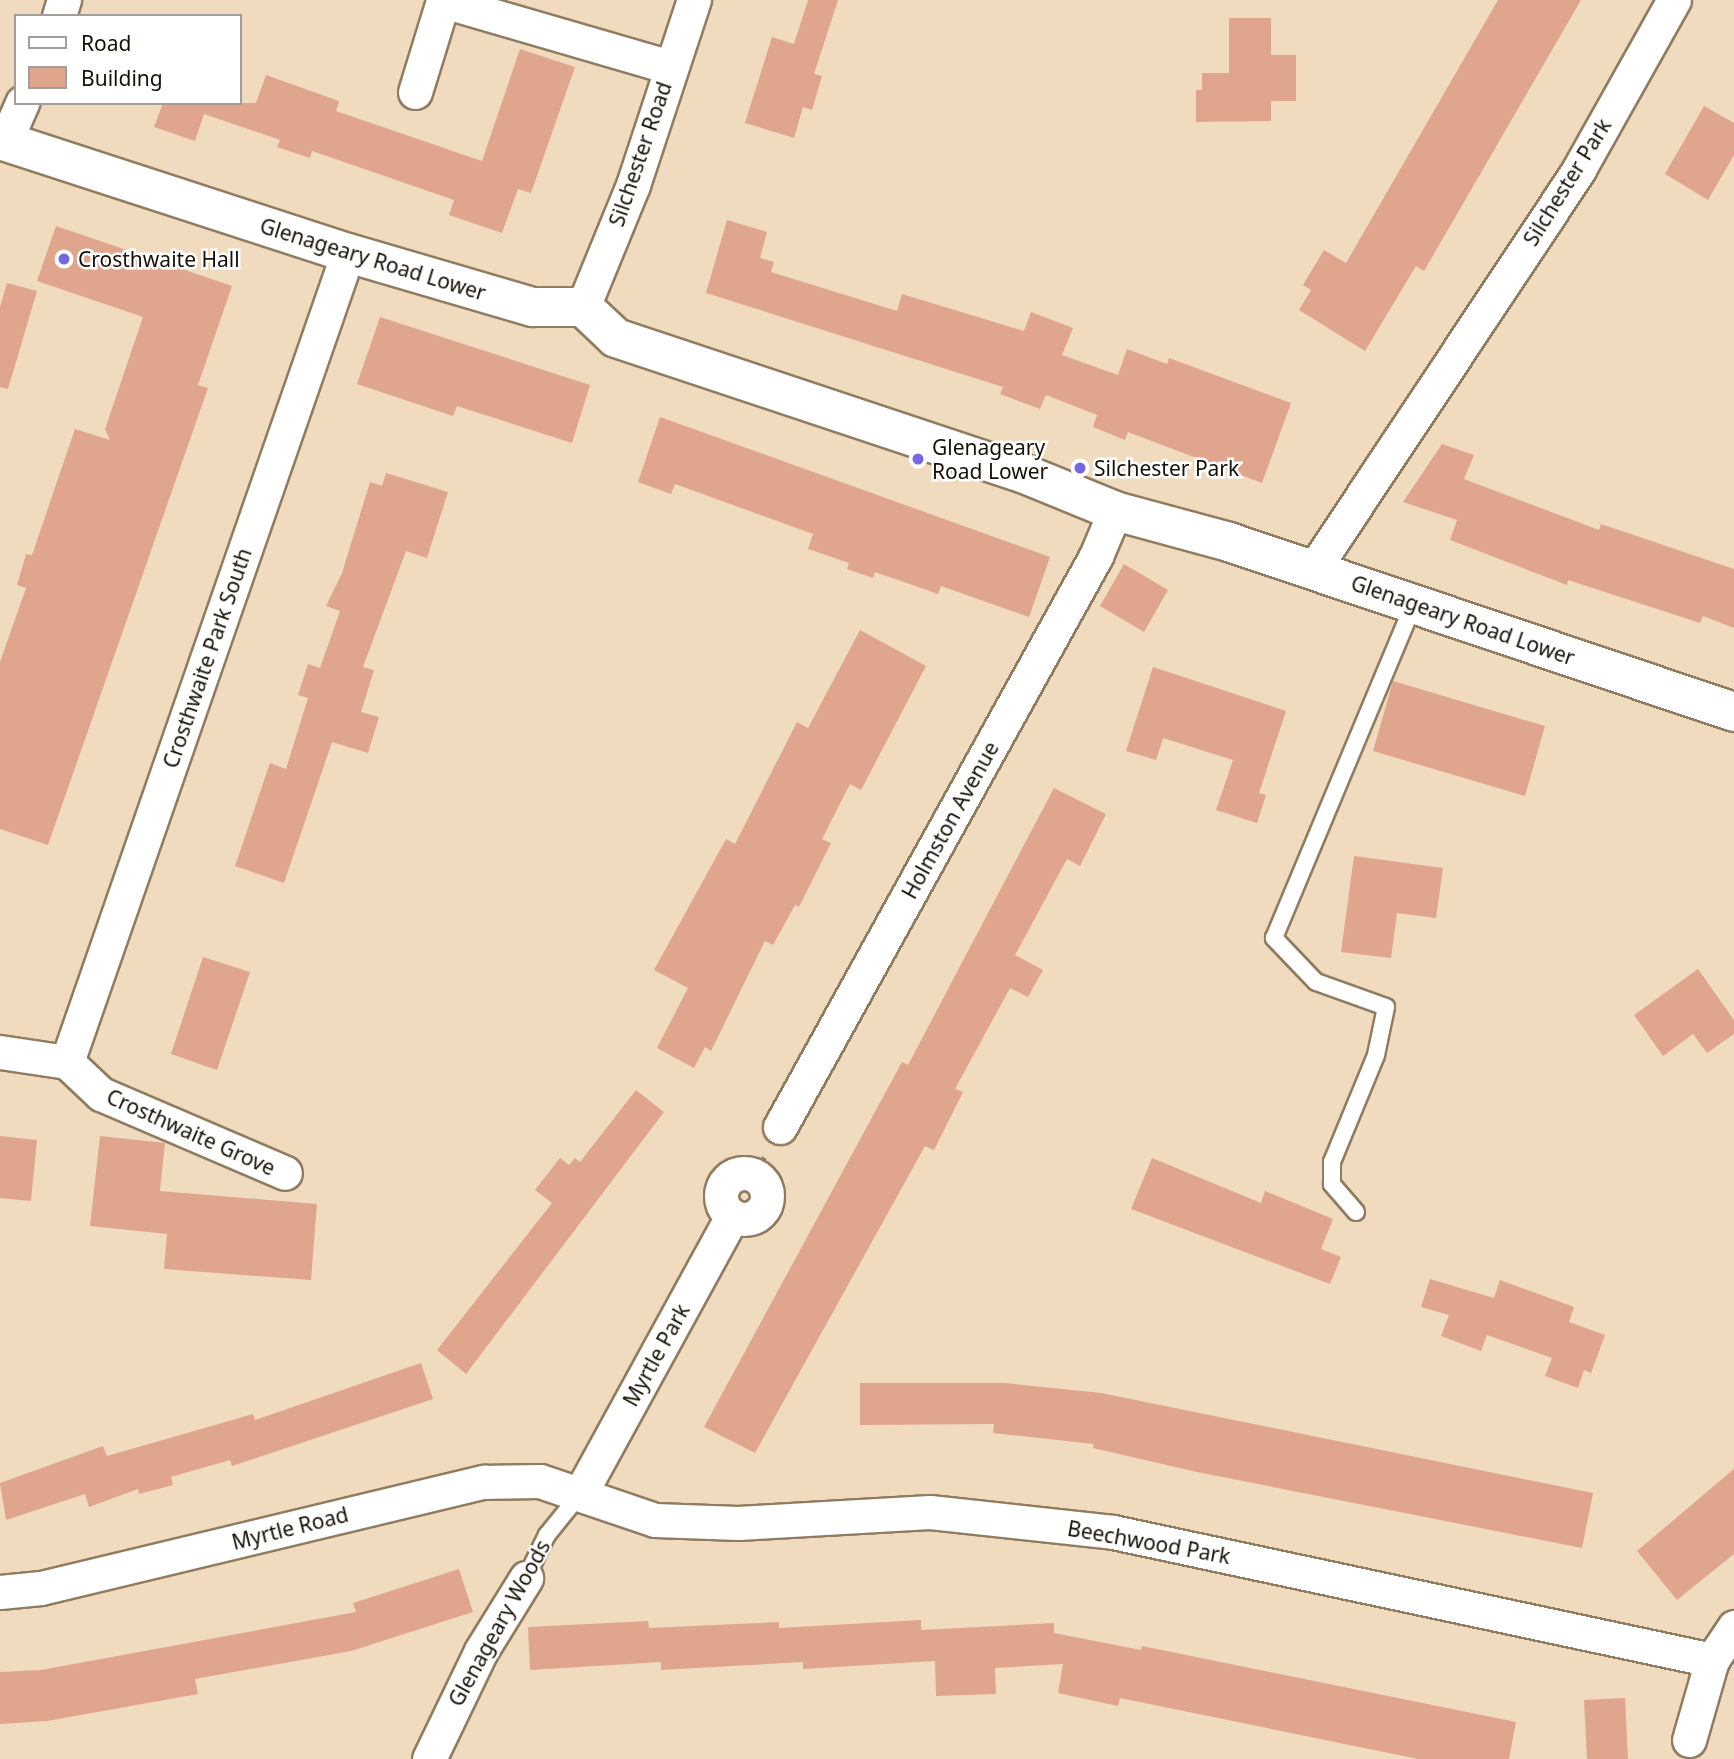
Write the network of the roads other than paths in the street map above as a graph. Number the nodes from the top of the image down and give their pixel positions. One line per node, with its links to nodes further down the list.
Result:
1 (441, 0): 4 (street); 5 (street)
2 (694, 0): 4 (street, Silchester Road)
3 (1674, 0): 11 (street, Silchester Park)
4 (670, 67): 9 (street, Silchester Road)
5 (415, 92)
6 (21, 105): 7 (street)
7 (2, 141): 8 (main road, Glenageary Road Lower)
8 (348, 253): 9 (main road, Glenageary Road Lower); 15 (street, Crosthwaite Park South)
9 (583, 307): 10 (main road, Glenageary Road Lower)
10 (1115, 512): 11 (main road, Glenageary Road Lower); 16 (street, Holmston Avenue)
11 (1313, 569): 12 (main road, Glenageary Road Lower)
12 (1414, 603): 13 (main road, Glenageary Road Lower); 18 (lane)
13 (1734, 712)
14 (0, 1052): 15 (street)
15 (67, 1062): 17 (street, Crosthwaite Grove)
16 (780, 1127)
17 (285, 1173)
18 (1356, 1212)
19 (732, 1216): 20 (street, Myrtle Park)
20 (580, 1494): 21 (lane, Glenageary Woods); 22 (street, Myrtle Road); 24 (street, Beechwood Park)
21 (526, 1578): 26 (street, Glenageary Woods)
22 (0, 1592)
23 (1734, 1627): 24 (street)
24 (1712, 1660): 25 (street)
25 (1689, 1740)
26 (429, 1759)

